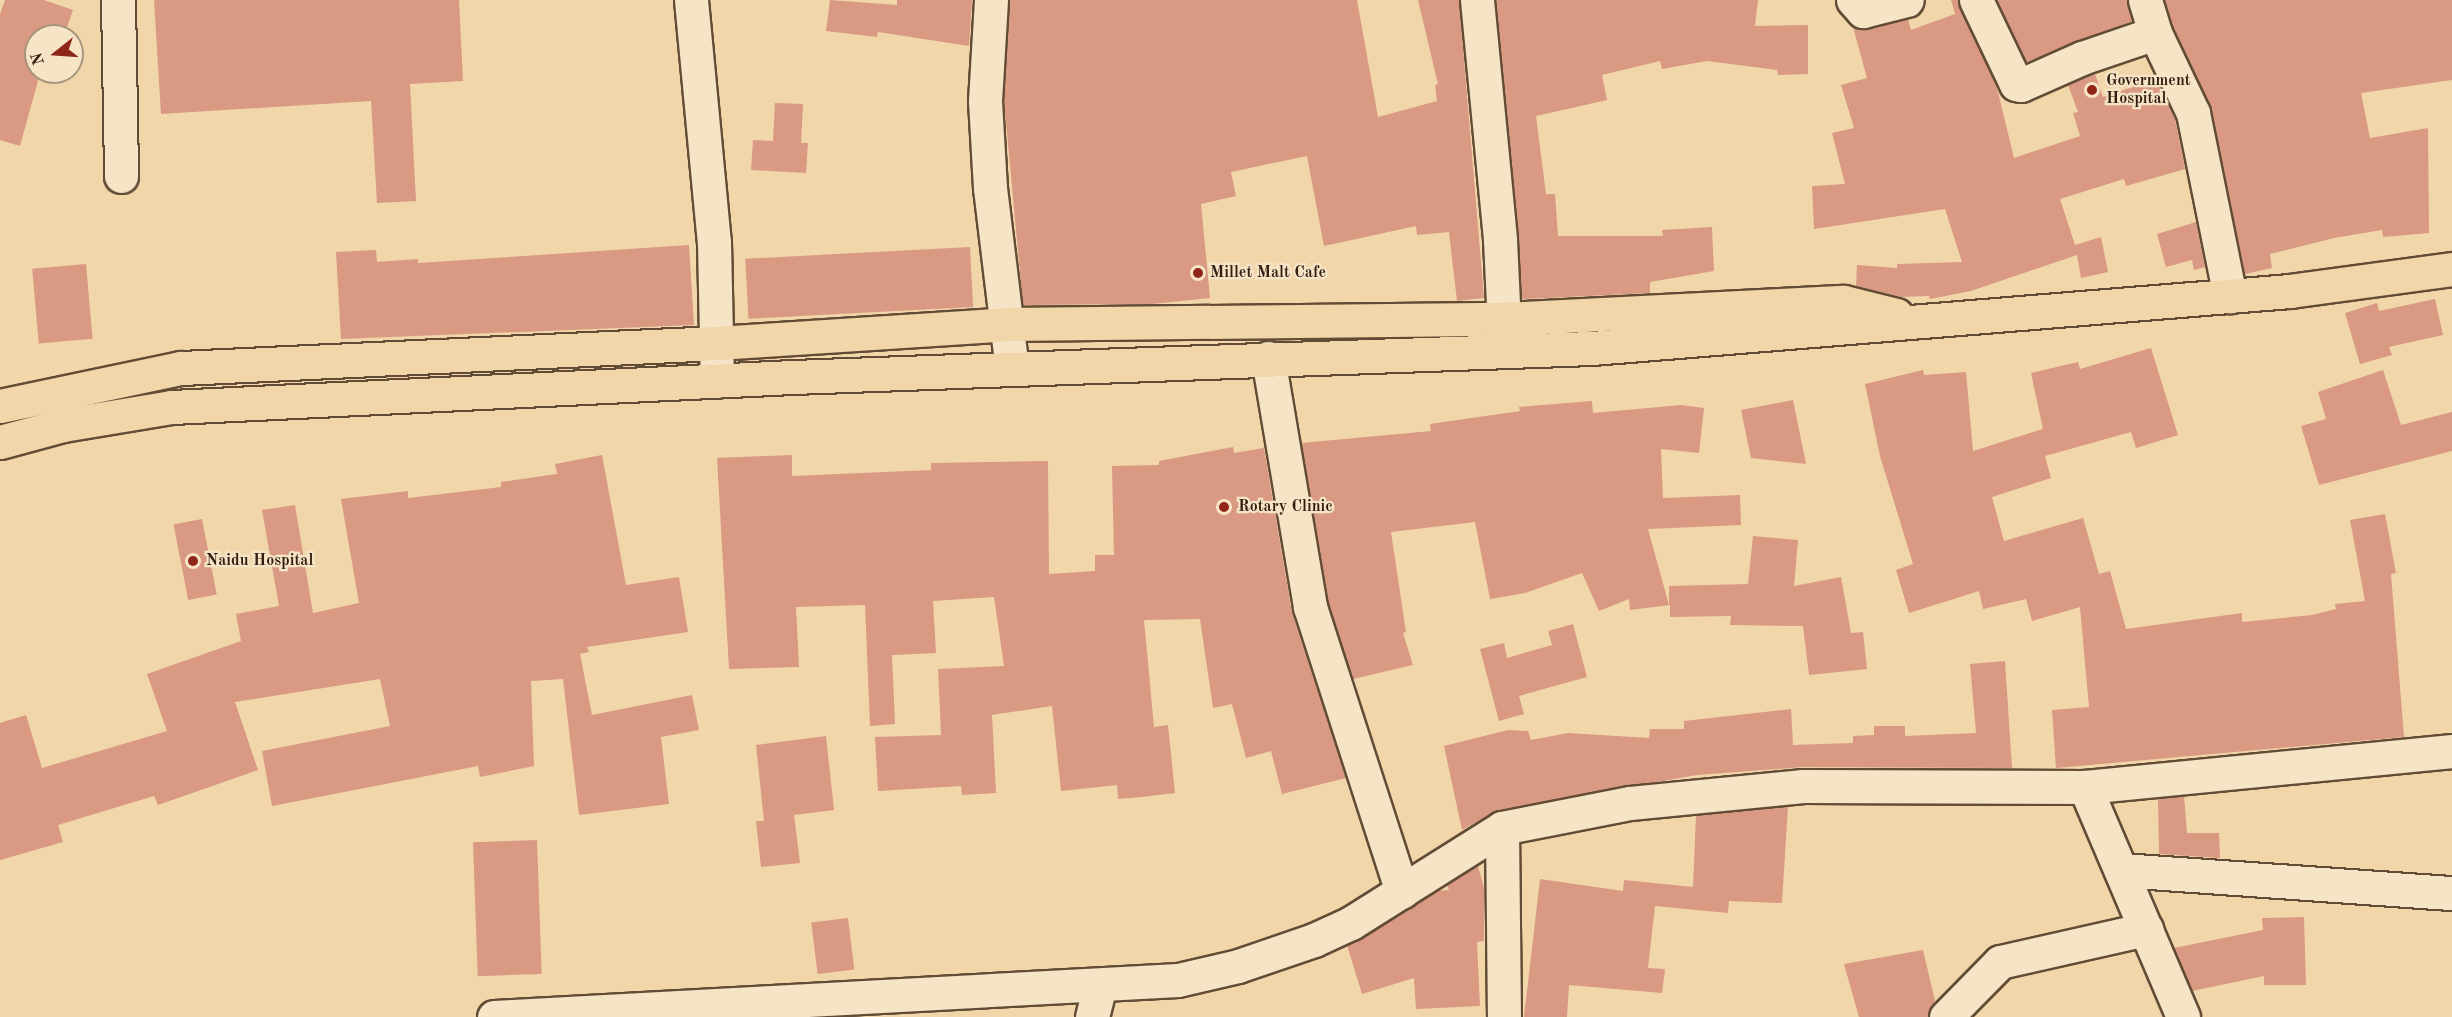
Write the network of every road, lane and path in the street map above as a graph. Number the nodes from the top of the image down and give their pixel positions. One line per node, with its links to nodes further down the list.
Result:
1 (118, 0): 10 (street)
2 (691, 0): 16 (street)
3 (991, 0): 15 (street)
4 (1477, 0): 13 (street)
5 (1853, 0): 6 (street)
6 (1907, 0)
7 (1976, 0): 9 (street)
8 (2145, 0): 9 (street)
9 (2155, 33): 12 (street)
10 (121, 176)
11 (2452, 269): 12 (main road)
12 (2230, 296): 14 (main road)
13 (1504, 319): 14 (main road); 15 (main road); 17 (street)
14 (1925, 322): 17 (main road)
15 (1007, 324): 16 (main road); 19 (street)
16 (717, 343): 20 (street); 21 (main road)
17 (1506, 351): 18 (main road)
18 (1268, 358): 19 (main road); 27 (street)
19 (1012, 369): 20 (main road)
20 (717, 381): 22 (main road)
21 (0, 406)
22 (0, 442)
23 (2452, 751): 24 (street)
24 (2085, 787): 25 (street); 26 (street)
25 (1502, 828): 27 (street); 32 (street)
26 (2121, 870): 28 (street); 29 (street)
27 (1402, 891): 30 (street)
28 (2452, 893)
29 (2146, 929): 33 (street); 34 (street)
30 (1096, 1002): 31 (street)
31 (494, 1017)
32 (1504, 1017)
33 (1946, 1017)
34 (2183, 1017)

